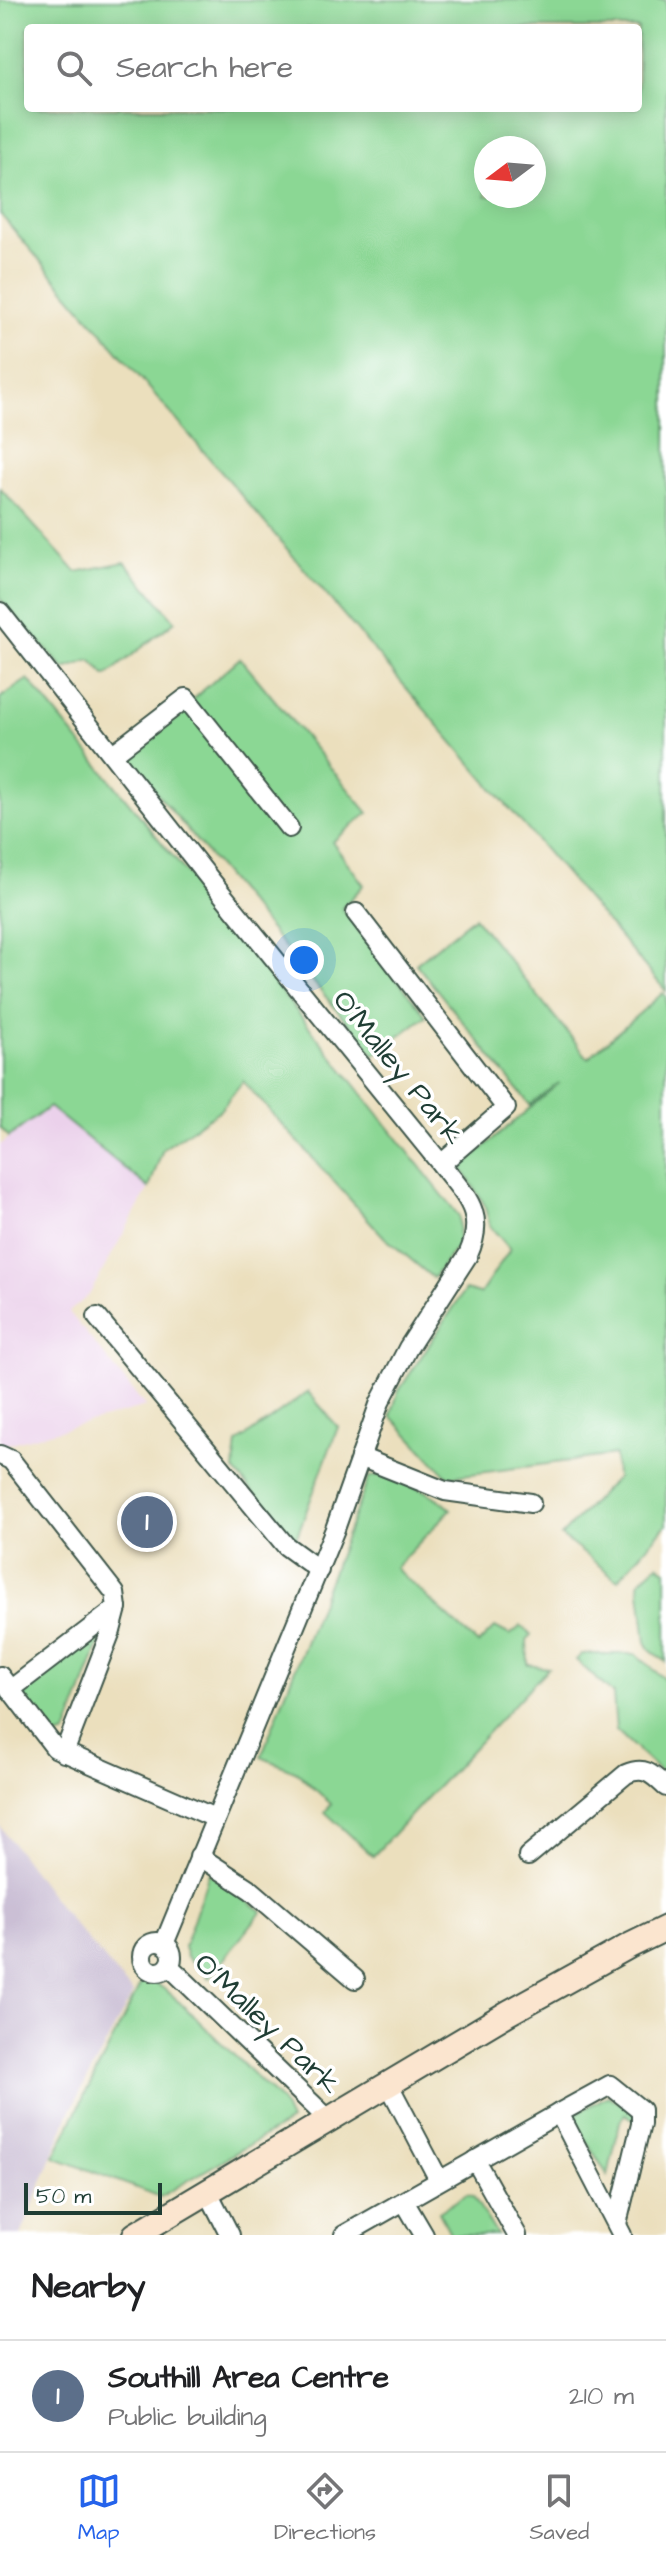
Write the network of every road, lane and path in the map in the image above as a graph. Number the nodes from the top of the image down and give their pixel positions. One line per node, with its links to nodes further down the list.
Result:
1 (0, 612): 2 (street, O'Malley Park)
2 (113, 754): 3 (street); 5 (street, O'Malley Park)
3 (289, 828)
4 (356, 913): 5 (street)
5 (441, 1164): 8 (street, O'Malley Park)
6 (97, 1317): 10 (street)
7 (0, 1455): 11 (street)
8 (360, 1457): 9 (street); 10 (street, O'Malley Park)
9 (531, 1503)
10 (319, 1570): 15 (street, O'Malley Park)
11 (117, 1608): 12 (street); 13 (street)
12 (5, 1683): 13 (street)
13 (64, 1753): 15 (street)
14 (666, 1787): 17 (street)
15 (215, 1818): 16 (street, O'Malley Park)
16 (199, 1856): 19 (street, O'Malley Park); 21 (street)
17 (528, 1856)
18 (666, 1928): 22 (main road)
19 (164, 1944): 20 (street); 20 (street)
20 (169, 1966): 24 (street, O'Malley Park)
21 (355, 1979)
22 (389, 2085): 24 (main road); 26 (street)
23 (559, 2113): 25 (street); 29 (street); 29 (street)
24 (328, 2119): 27 (main road)
25 (475, 2160): 26 (street); 34 (street)
26 (439, 2180): 28 (street)
27 (208, 2192): 30 (main road); 31 (street)
28 (404, 2201): 32 (street); 33 (street)
29 (620, 2230)
30 (135, 2235)
31 (230, 2235)
32 (344, 2235)
33 (424, 2235)
34 (517, 2235)

